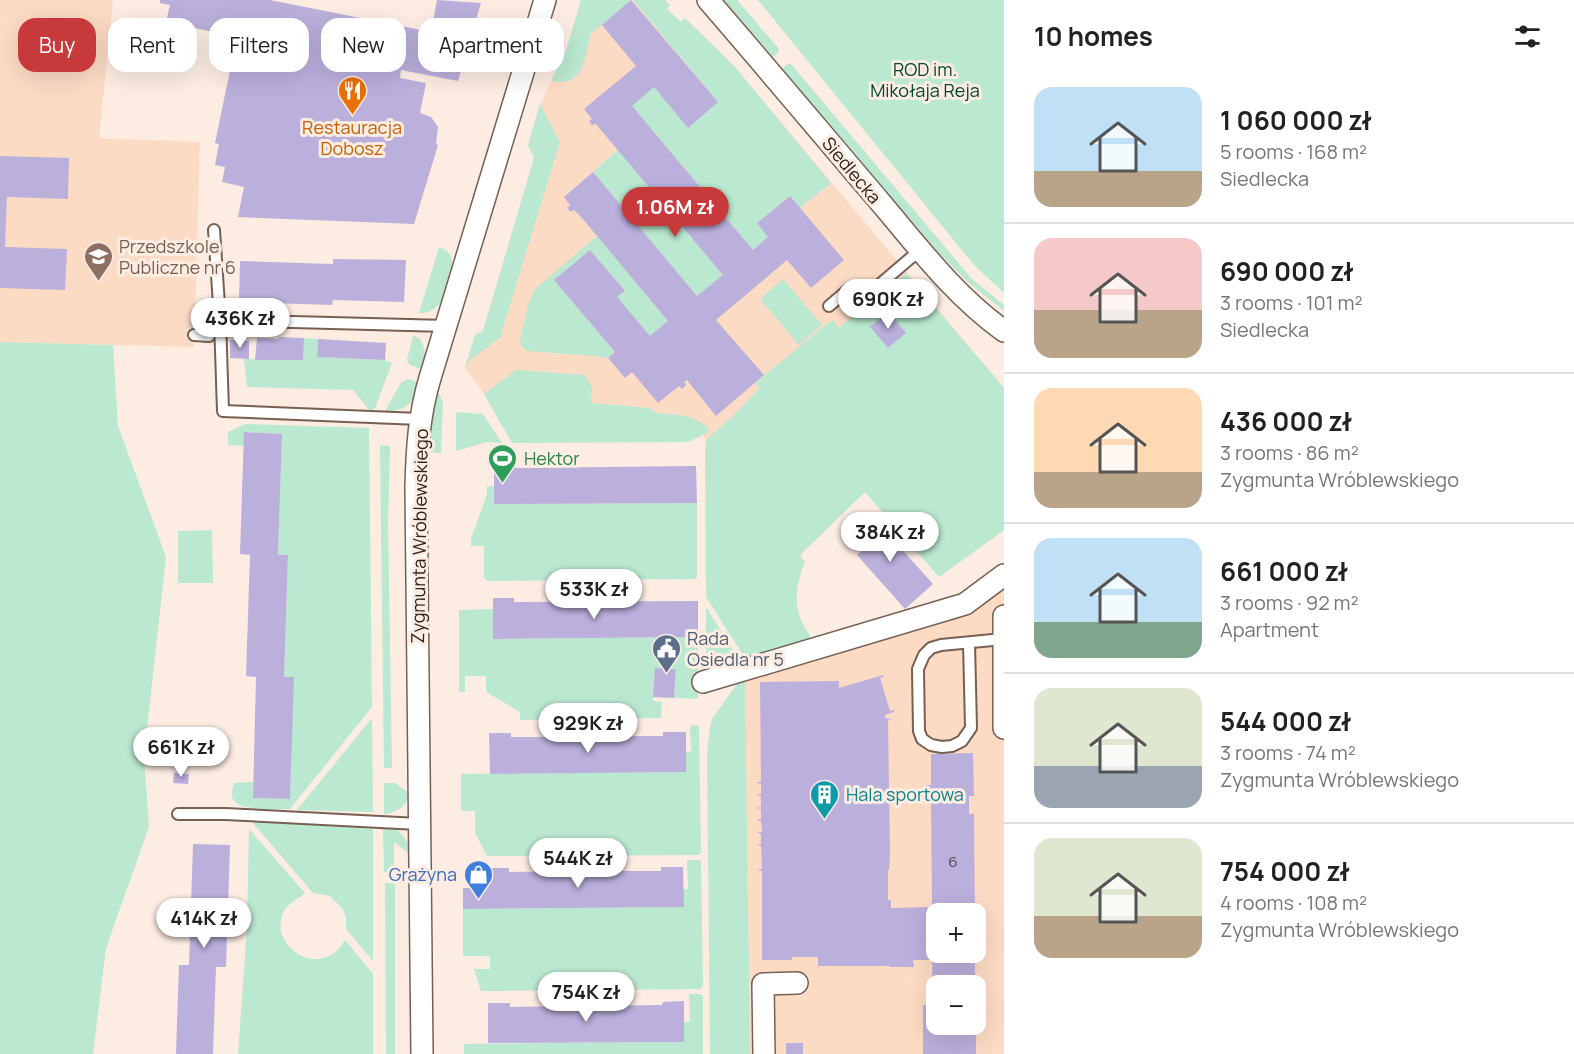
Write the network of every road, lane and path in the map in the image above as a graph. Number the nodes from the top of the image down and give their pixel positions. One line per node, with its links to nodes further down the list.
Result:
1 (545, 0): 7 (street, Zygmunta Wróblewskiego)
2 (708, 0): 4 (street, Siedlecka)
3 (214, 230): 6 (lane)
4 (920, 250): 5 (lane); 8 (street, Siedlecka)
5 (829, 306)
6 (220, 320): 7 (lane); 9 (lane); 10 (lane)
7 (447, 326): 10 (street, Zygmunta Wróblewskiego)
8 (1004, 331)
9 (195, 335)
10 (420, 419): 19 (street, Zygmunta Wróblewskiego)
11 (1004, 575): 16 (street)
12 (1004, 616): 13 (street)
13 (1003, 639): 14 (lane); 15 (street)
14 (969, 643): 14 (lane)
15 (1004, 659): 17 (street)
16 (703, 682)
17 (1004, 728)
18 (178, 814): 19 (lane)
19 (419, 824): 21 (street, Zygmunta Wróblewskiego)
20 (797, 983): 22 (street)
21 (422, 1054)
22 (764, 1054)

